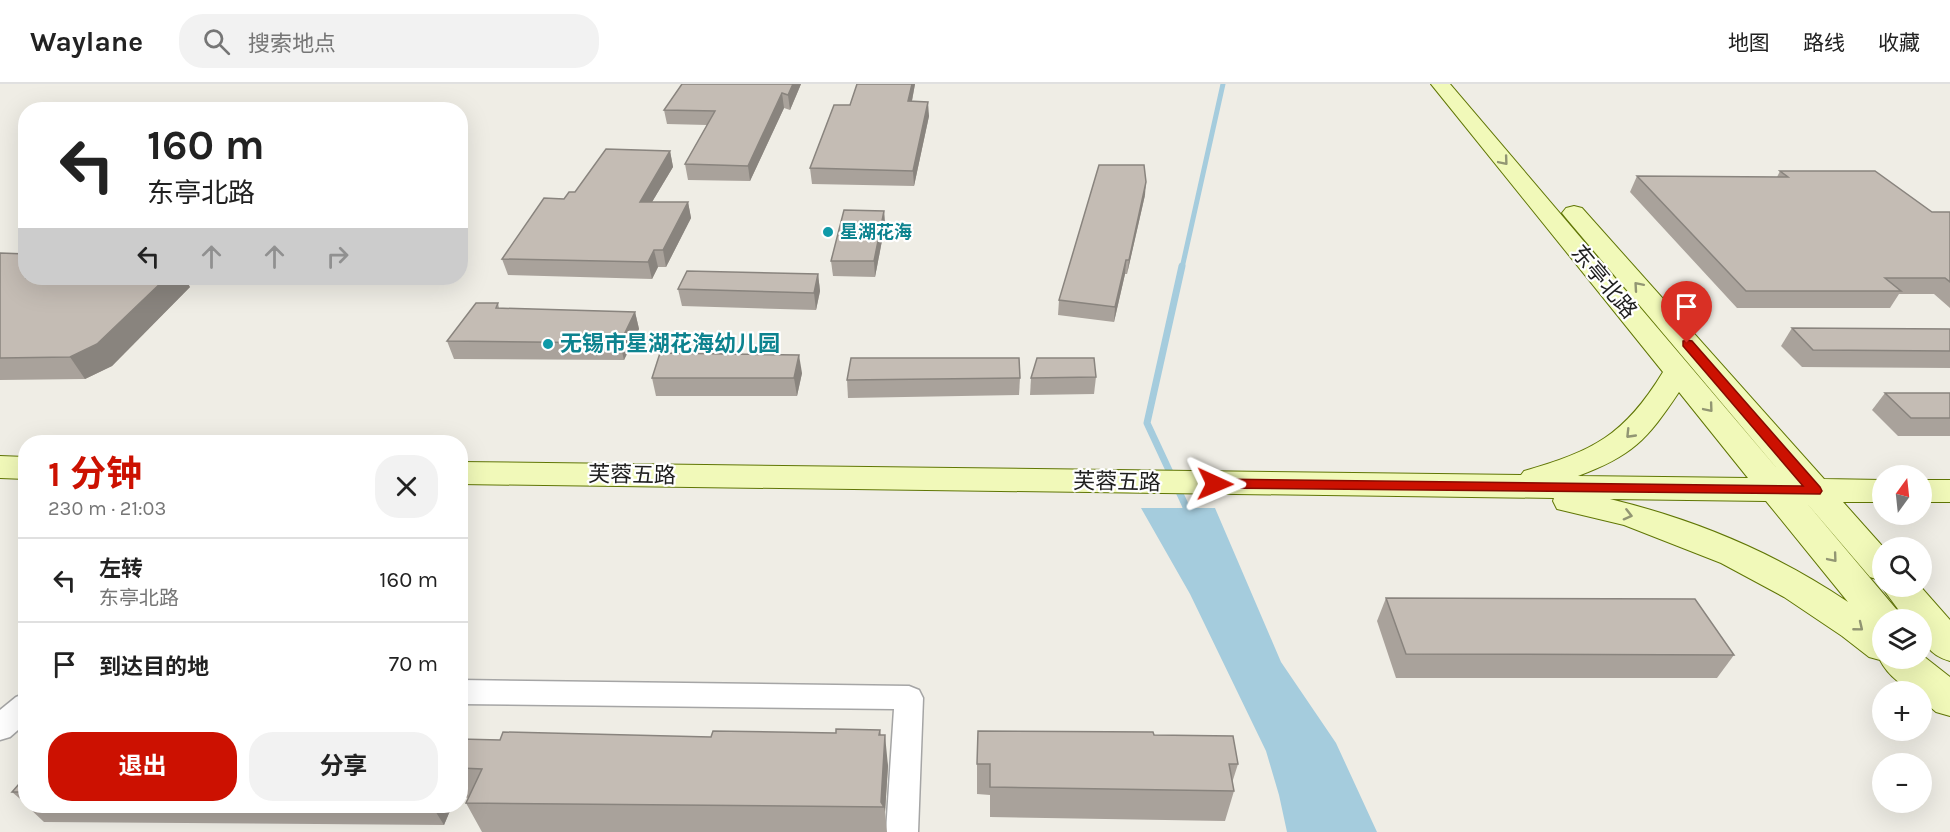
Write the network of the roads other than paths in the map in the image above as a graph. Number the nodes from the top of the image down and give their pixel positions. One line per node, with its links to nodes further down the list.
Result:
1 (1440, 84): 3 (main road, 东亭北路, one-way to 3)
2 (1462, 84): 9 (main road, 东亭北路, one-way to 2)
3 (1678, 372): 7 (main road, one-way to 7); 8 (main road, 东亭北路, one-way to 8)
4 (0, 467): 5 (main road)
5 (18, 468)
6 (468, 473): 7 (main road, 芙蓉五路)
7 (1509, 488): 8 (main road, 芙蓉五路); 16 (main road, one-way to 16)
8 (1777, 490): 9 (main road, 芙蓉五路); 15 (main road, 东亭北路, one-way to 15)
9 (1815, 491): 10 (main road, 芙蓉五路); 13 (main road, 东亭北路)
10 (1872, 491)
11 (1932, 491): 12 (main road)
12 (1950, 491)
13 (1872, 557)
14 (1908, 597): 17 (main road)
15 (1875, 609)
16 (1872, 638)
17 (1950, 646)
18 (1912, 669): 21 (main road)
19 (1925, 669): 21 (main road)
20 (468, 692): 24 (street)
21 (1950, 700)
22 (18, 712): 23 (street)
23 (0, 728)
24 (902, 832)

